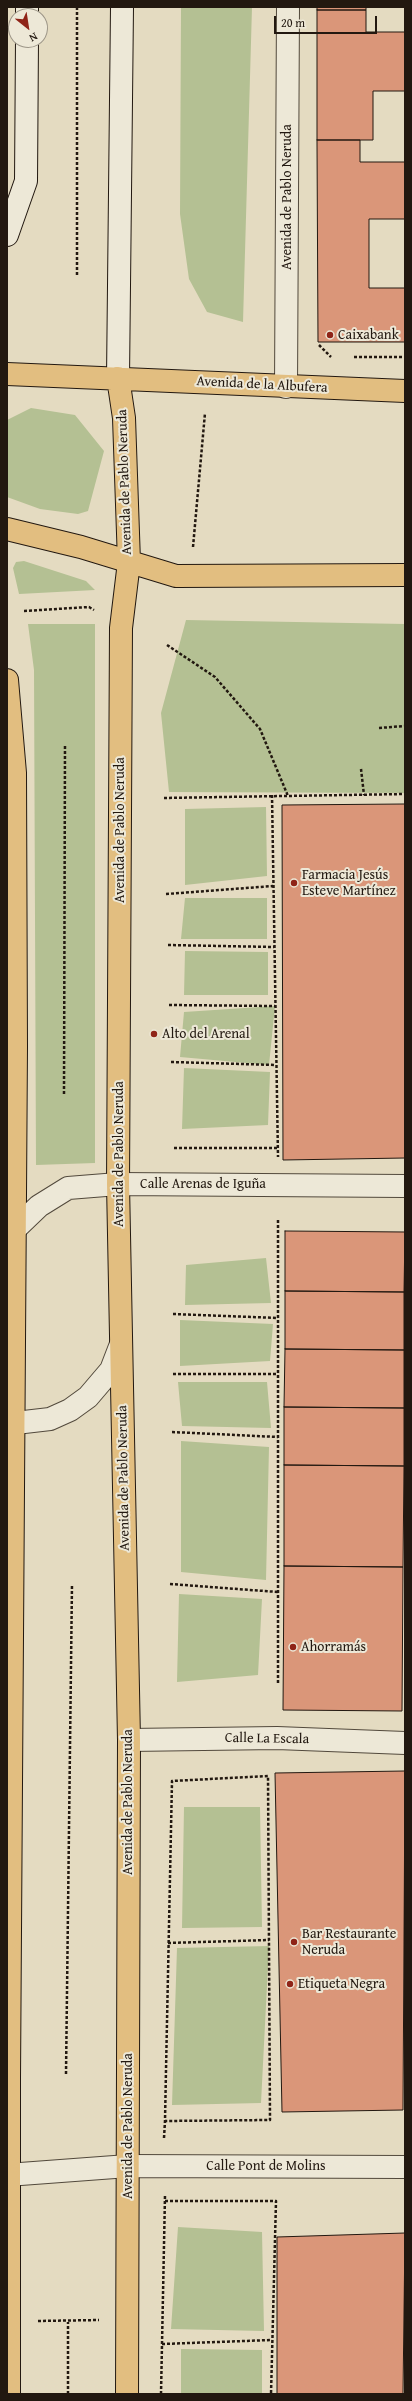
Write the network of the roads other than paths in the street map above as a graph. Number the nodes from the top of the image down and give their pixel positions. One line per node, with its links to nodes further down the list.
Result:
1 (122, 7): 6 (street, Avenida de Pablo Neruda)
2 (288, 7): 7 (street, Avenida de Pablo Neruda)
3 (26, 48): 4 (street)
4 (7, 235)
5 (7, 374): 6 (main road)
6 (118, 378): 7 (main road, Avenida de la Albufera); 10 (main road, Avenida de Pablo Neruda)
7 (286, 388): 8 (main road, Avenida de la Albufera)
8 (405, 391)
9 (7, 529): 10 (main road, Avenida de Pablo Neruda)
10 (129, 562): 11 (main road); 13 (main road, Avenida de Pablo Neruda)
11 (405, 575)
12 (7, 680): 15 (main road)
13 (118, 1184): 14 (street, Calle Arenas de Iguña); 15 (street, Calle Arenas de Iguña); 16 (main road, Avenida de Pablo Neruda)
14 (405, 1186)
15 (15, 1229): 17 (main road)
16 (121, 1344): 17 (street); 18 (main road, Avenida de Pablo Neruda)
17 (10, 1424): 22 (main road)
18 (129, 1740): 19 (street, Calle La Escala); 20 (main road, Avenida de Pablo Neruda)
19 (405, 1743)
20 (128, 2166): 21 (street, Calle Pont de Molins); 22 (street, Calle Pont de Molins); 24 (main road, Avenida de Pablo Neruda)
21 (405, 2167)
22 (8, 2175): 23 (main road)
23 (9, 2394)
24 (127, 2394)

